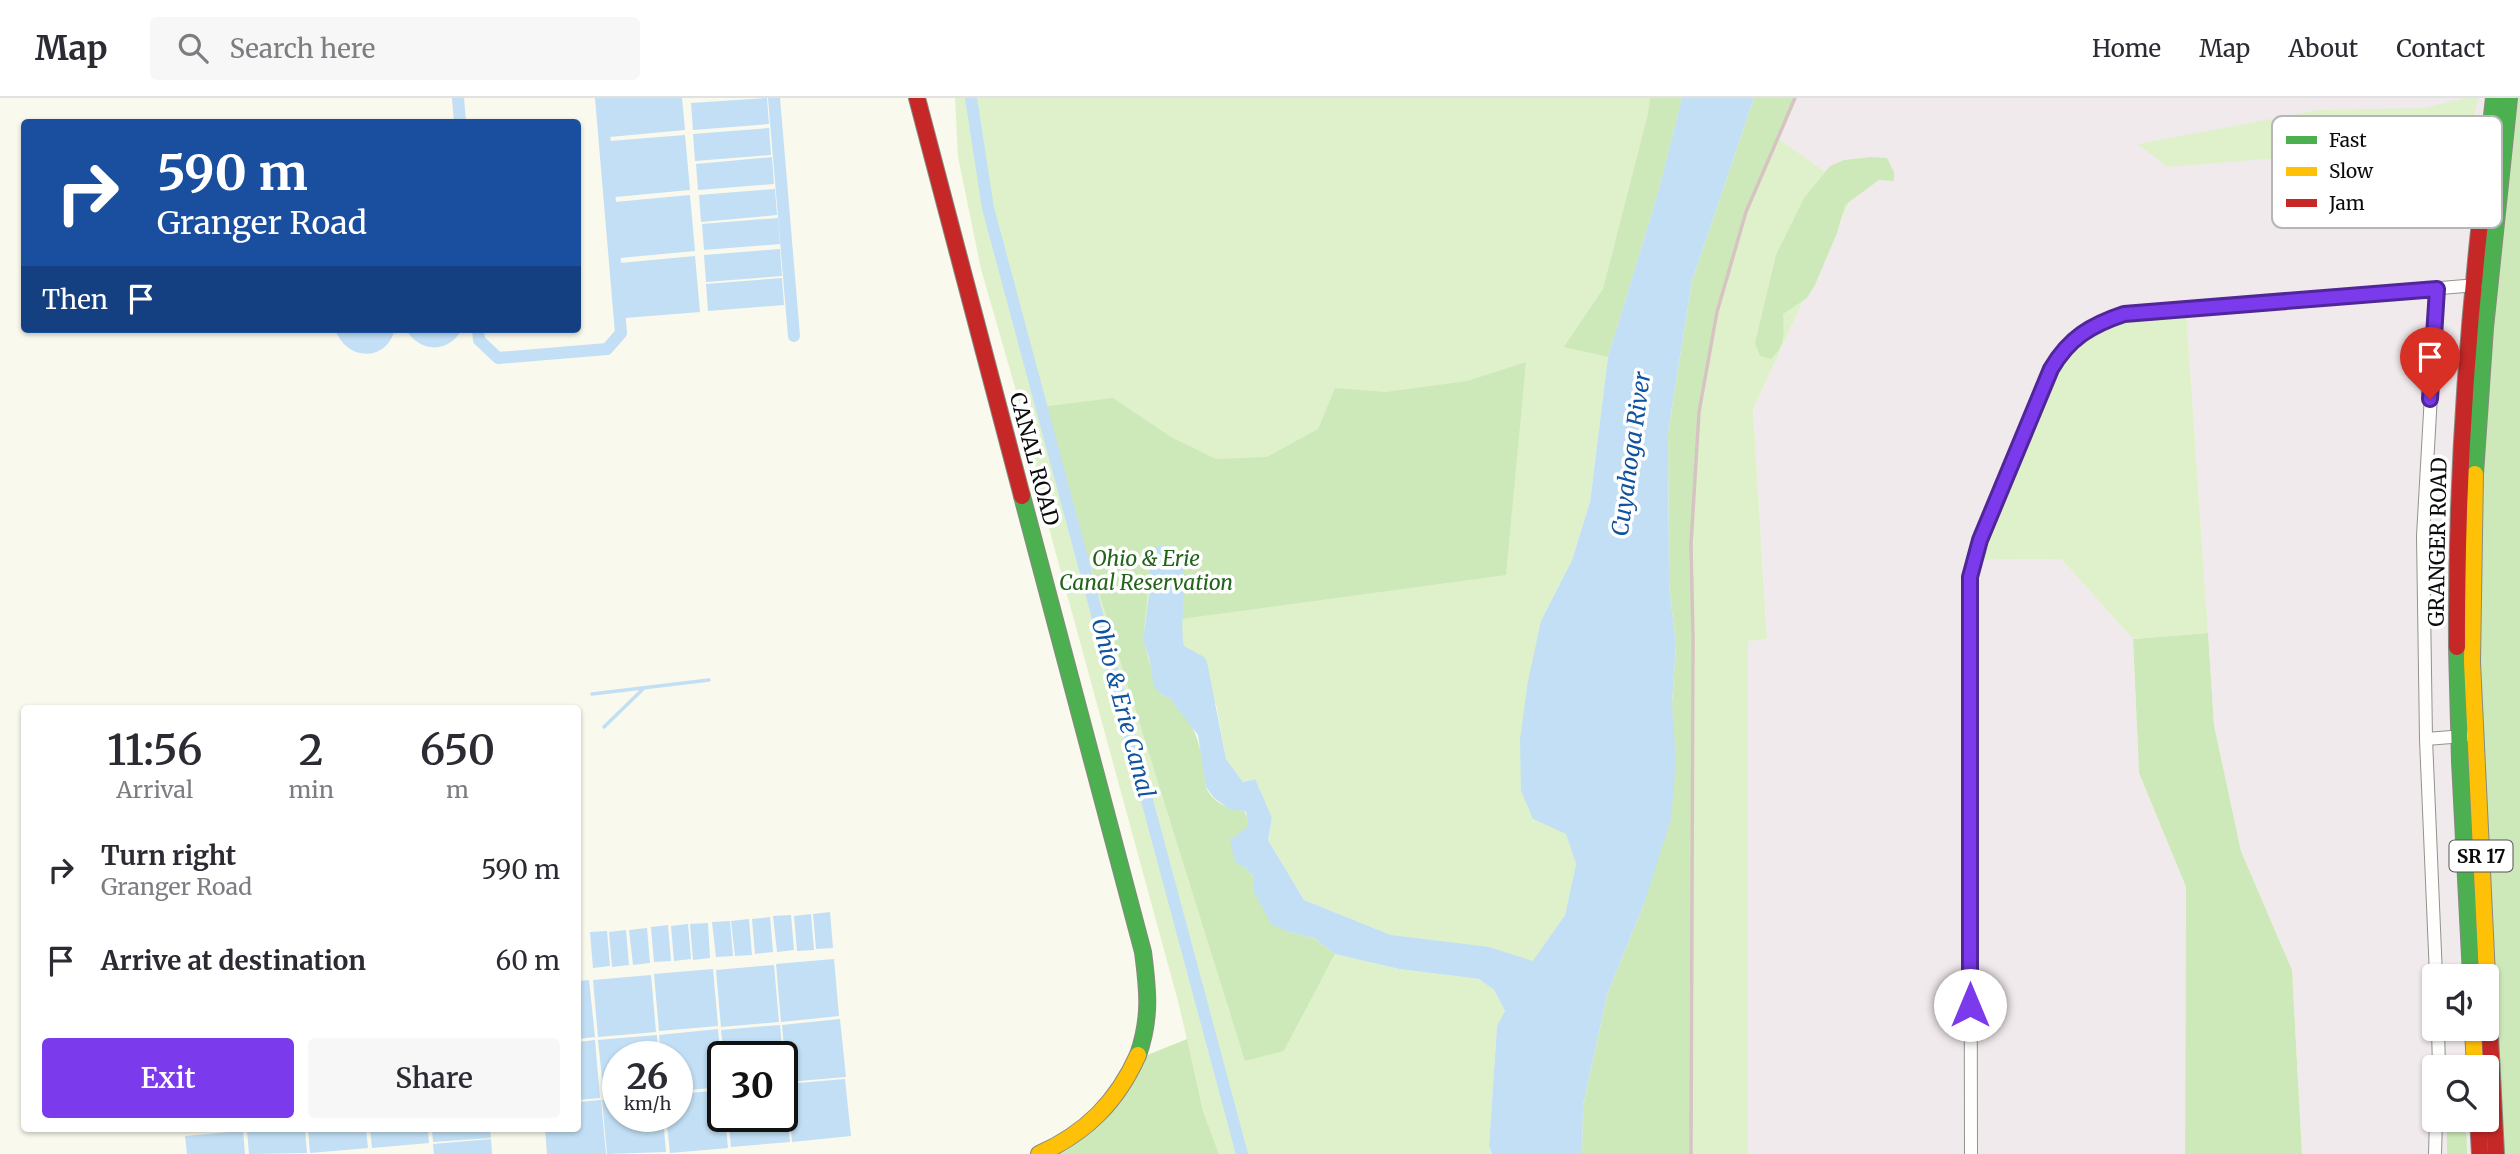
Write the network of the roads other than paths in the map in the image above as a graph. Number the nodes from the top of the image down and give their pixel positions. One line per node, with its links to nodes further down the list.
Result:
1 (918, 98): 18 (main road, CANAL ROAD)
2 (2494, 98): 4 (main road, GRANGER ROAD / SR 17)
3 (2510, 98): 5 (main road, GRANGER ROAD / SR 17)
4 (2493, 116)
5 (2502, 148)
6 (2484, 228): 8 (main road, GRANGER ROAD / SR 17)
7 (2489, 228): 8 (main road, GRANGER ROAD / SR 17)
8 (2480, 285): 9 (street); 10 (main road, GRANGER ROAD / SR 17)
9 (2437, 289): 11 (street, GRANGER ROAD); 19 (street)
10 (2467, 736): 11 (street); 13 (main road, GRANGER ROAD / SR 17); 14 (main road, GRANGER ROAD / SR 17)
11 (2426, 739): 12 (street, GRANGER ROAD)
12 (2435, 964)
13 (2471, 964)
14 (2486, 964)
15 (2490, 1041): 22 (main road, GRANGER ROAD / SR 17)
16 (2436, 1132): 20 (street)
17 (2479, 1132): 21 (main road)
18 (1039, 1154)
19 (1971, 1154)
20 (2435, 1154)
21 (2480, 1154)
22 (2496, 1154)

